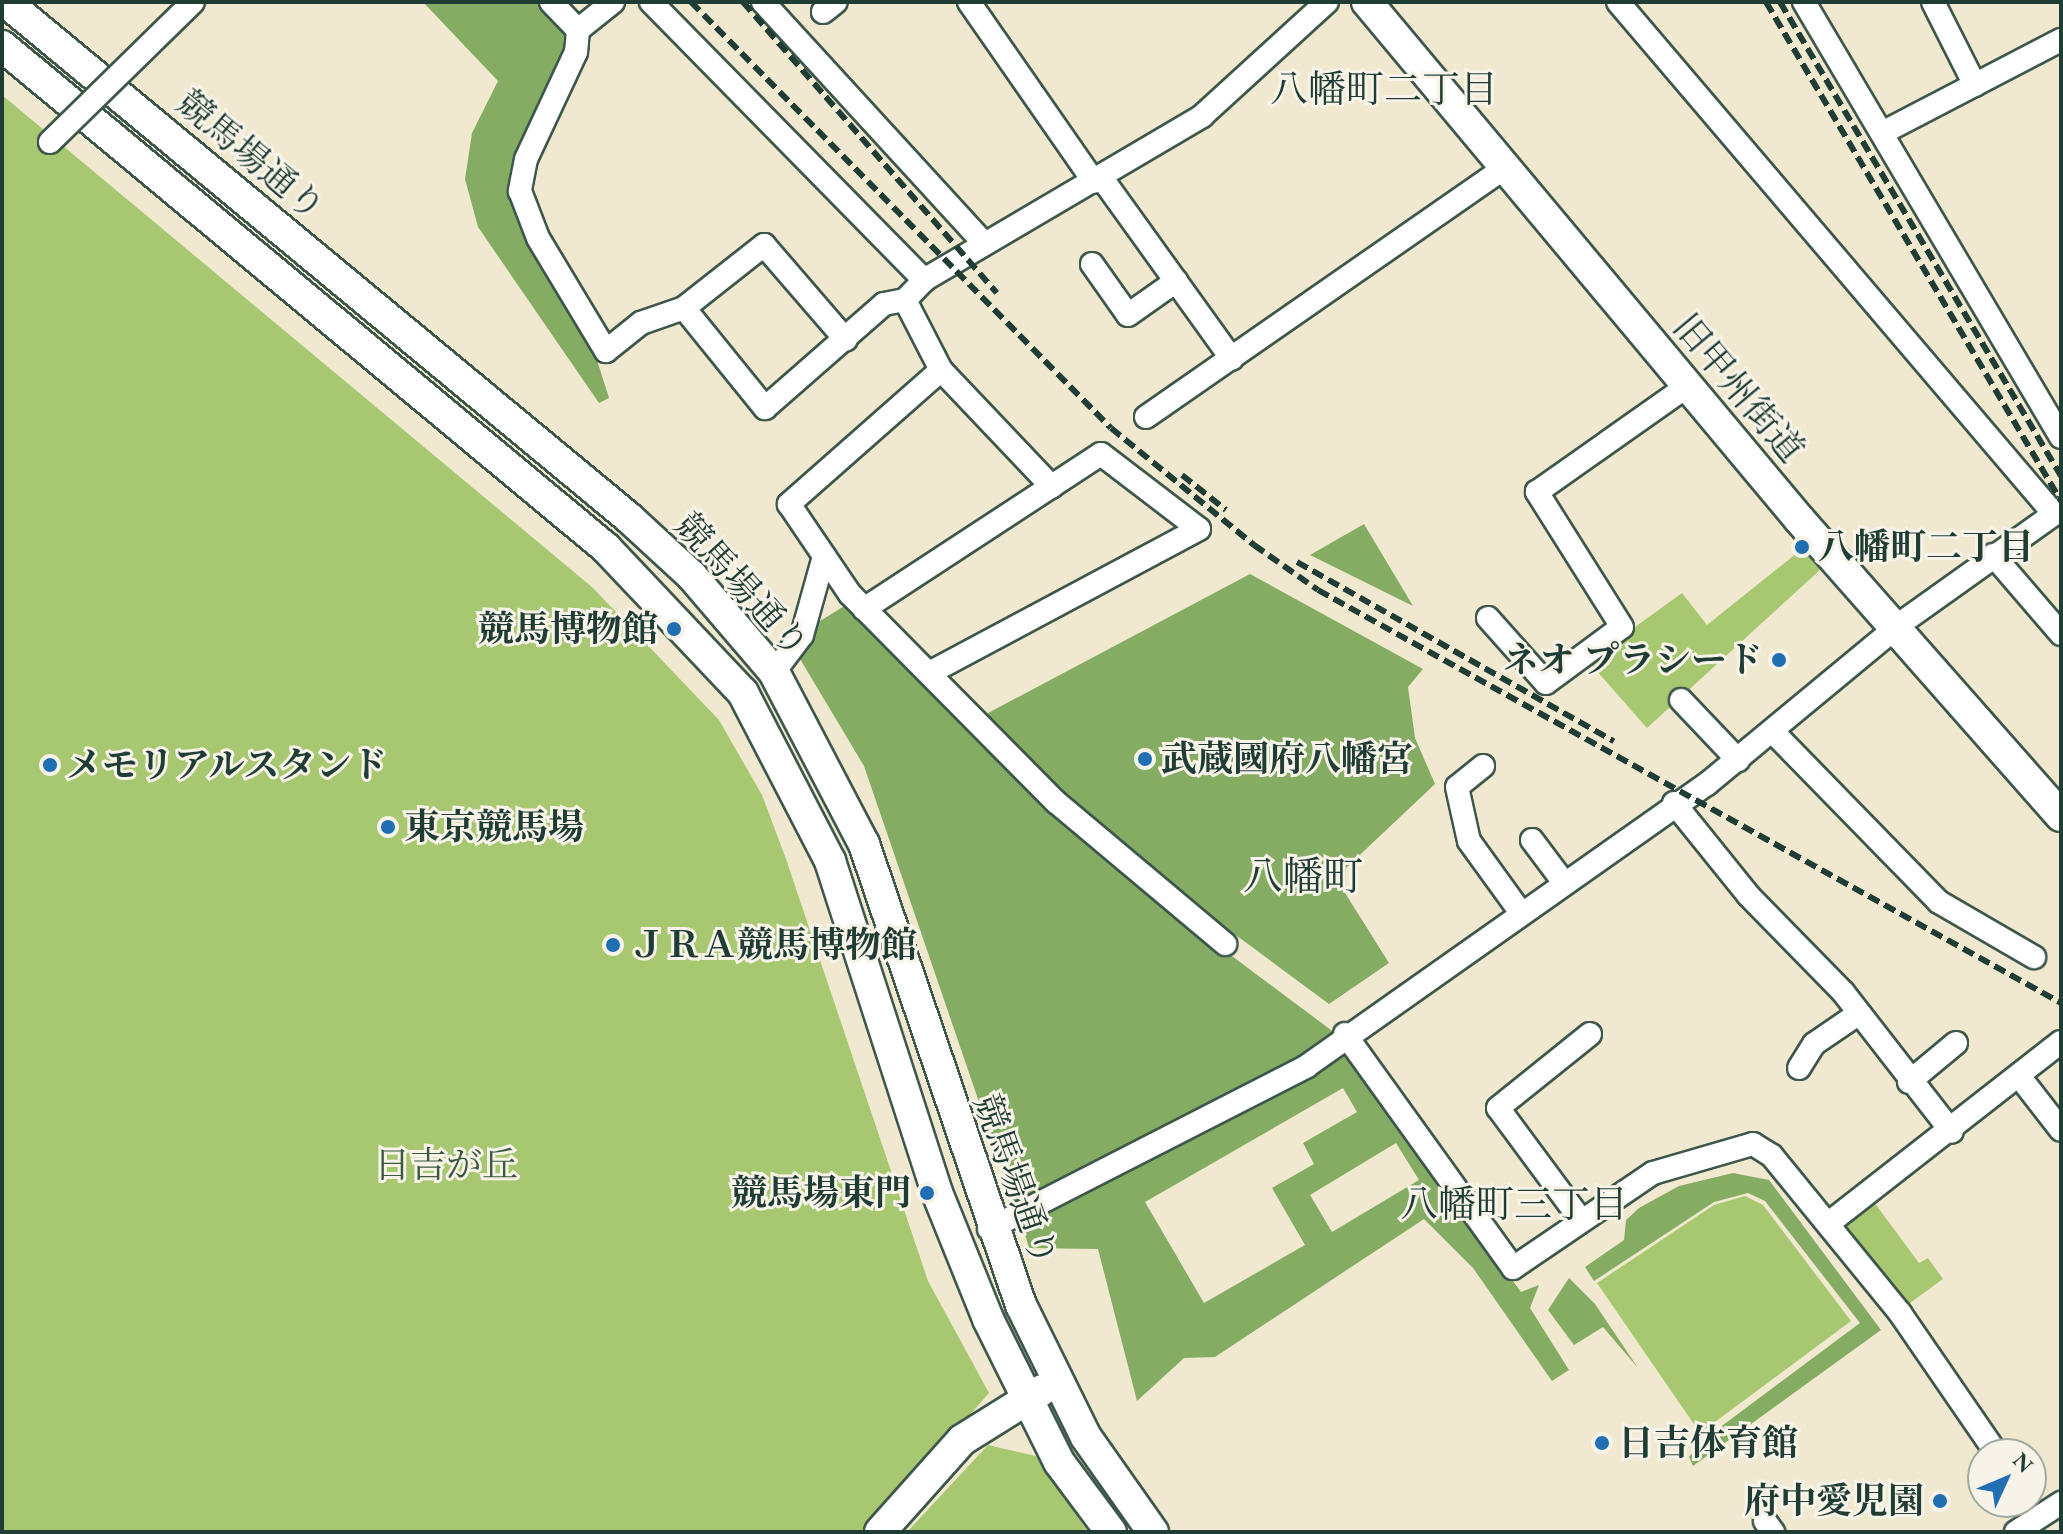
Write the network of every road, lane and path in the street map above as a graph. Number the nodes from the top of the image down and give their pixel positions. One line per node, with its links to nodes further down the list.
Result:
1 (6, 2): 22 (street, 競馬場通り)
2 (193, 2): 18 (street, bridge)
3 (551, 2): 13 (street)
4 (613, 2): 13 (street)
5 (651, 2): 25 (street)
6 (763, 2): 21 (street)
7 (969, 2): 20 (street)
8 (1327, 2): 20 (street)
9 (1367, 2): 19 (street, 旧甲州街道)
10 (1618, 2): 36 (street)
11 (1804, 2): 17 (street)
12 (1933, 2): 16 (street)
13 (578, 30): 28 (street)
14 (2061, 40): 16 (street)
15 (2, 46): 24 (street, 競馬場通り)
16 (1975, 85): 17 (street)
17 (1882, 133): 34 (street)
18 (50, 142)
19 (1504, 168): 30 (street); 32 (street, 旧甲州街道)
20 (1098, 179): 21 (street); 26 (street)
21 (984, 243): 25 (street)
22 (303, 247): 24 (street); 44 (street, 競馬場通り)
23 (1092, 264): 26 (street)
24 (279, 276): 70 (street, 競馬場通り)
25 (924, 280): 27 (street)
26 (1176, 281): 30 (street)
27 (905, 300): 29 (street); 31 (street)
28 (684, 308): 29 (street); 29 (street)
29 (846, 340)
30 (1232, 359): 33 (street)
31 (941, 370): 35 (street); 38 (street)
32 (1687, 386): 40 (street); 41 (street, 旧甲州街道)
33 (1146, 417)
34 (2061, 437)
35 (1052, 487): 39 (street); 43 (street)
36 (2057, 511): 37 (street)
37 (1993, 555): 41 (street); 42 (street)
38 (824, 556): 39 (street); 44 (street)
39 (864, 609): 43 (street)
40 (1488, 618)
41 (1896, 629): 46 (street); 50 (street, 旧甲州街道)
42 (2061, 634)
43 (933, 671): 54 (street)
44 (774, 672): 68 (street, 競馬場通り)
45 (1681, 700): 47 (street)
46 (1774, 733): 47 (street); 55 (street)
47 (1738, 760): 49 (street)
48 (1483, 766): 53 (street)
49 (1674, 803): 52 (street); 56 (street)
50 (2061, 816)
51 (1532, 840): 52 (street)
52 (1562, 880): 53 (street)
53 (1519, 910): 57 (street)
54 (1225, 944)
55 (2034, 957)
56 (1858, 1014): 61 (street); 63 (street)
57 (1345, 1034): 66 (street); 68 (street)
58 (1590, 1034): 66 (street)
59 (2061, 1042): 62 (street)
60 (1956, 1043): 63 (street)
61 (1799, 1068)
62 (2019, 1076): 64 (street); 65 (street)
63 (1909, 1082): 65 (street)
64 (2061, 1130)
65 (1952, 1132): 67 (street)
66 (1581, 1220): 67 (street)
67 (1829, 1223): 71 (street)
68 (989, 1229): 69 (street, 競馬場通り)
69 (1057, 1382): 70 (street); 72 (street, 競馬場通り)
70 (1025, 1399): 75 (street); 76 (street, 競馬場通り)
71 (1985, 1438)
72 (1105, 1466): 77 (street); 78 (street, 競馬場通り)
73 (2061, 1503): 74 (street)
74 (2032, 1522)
75 (880, 1532)
76 (1111, 1532)
77 (1129, 1532)
78 (1153, 1532)

